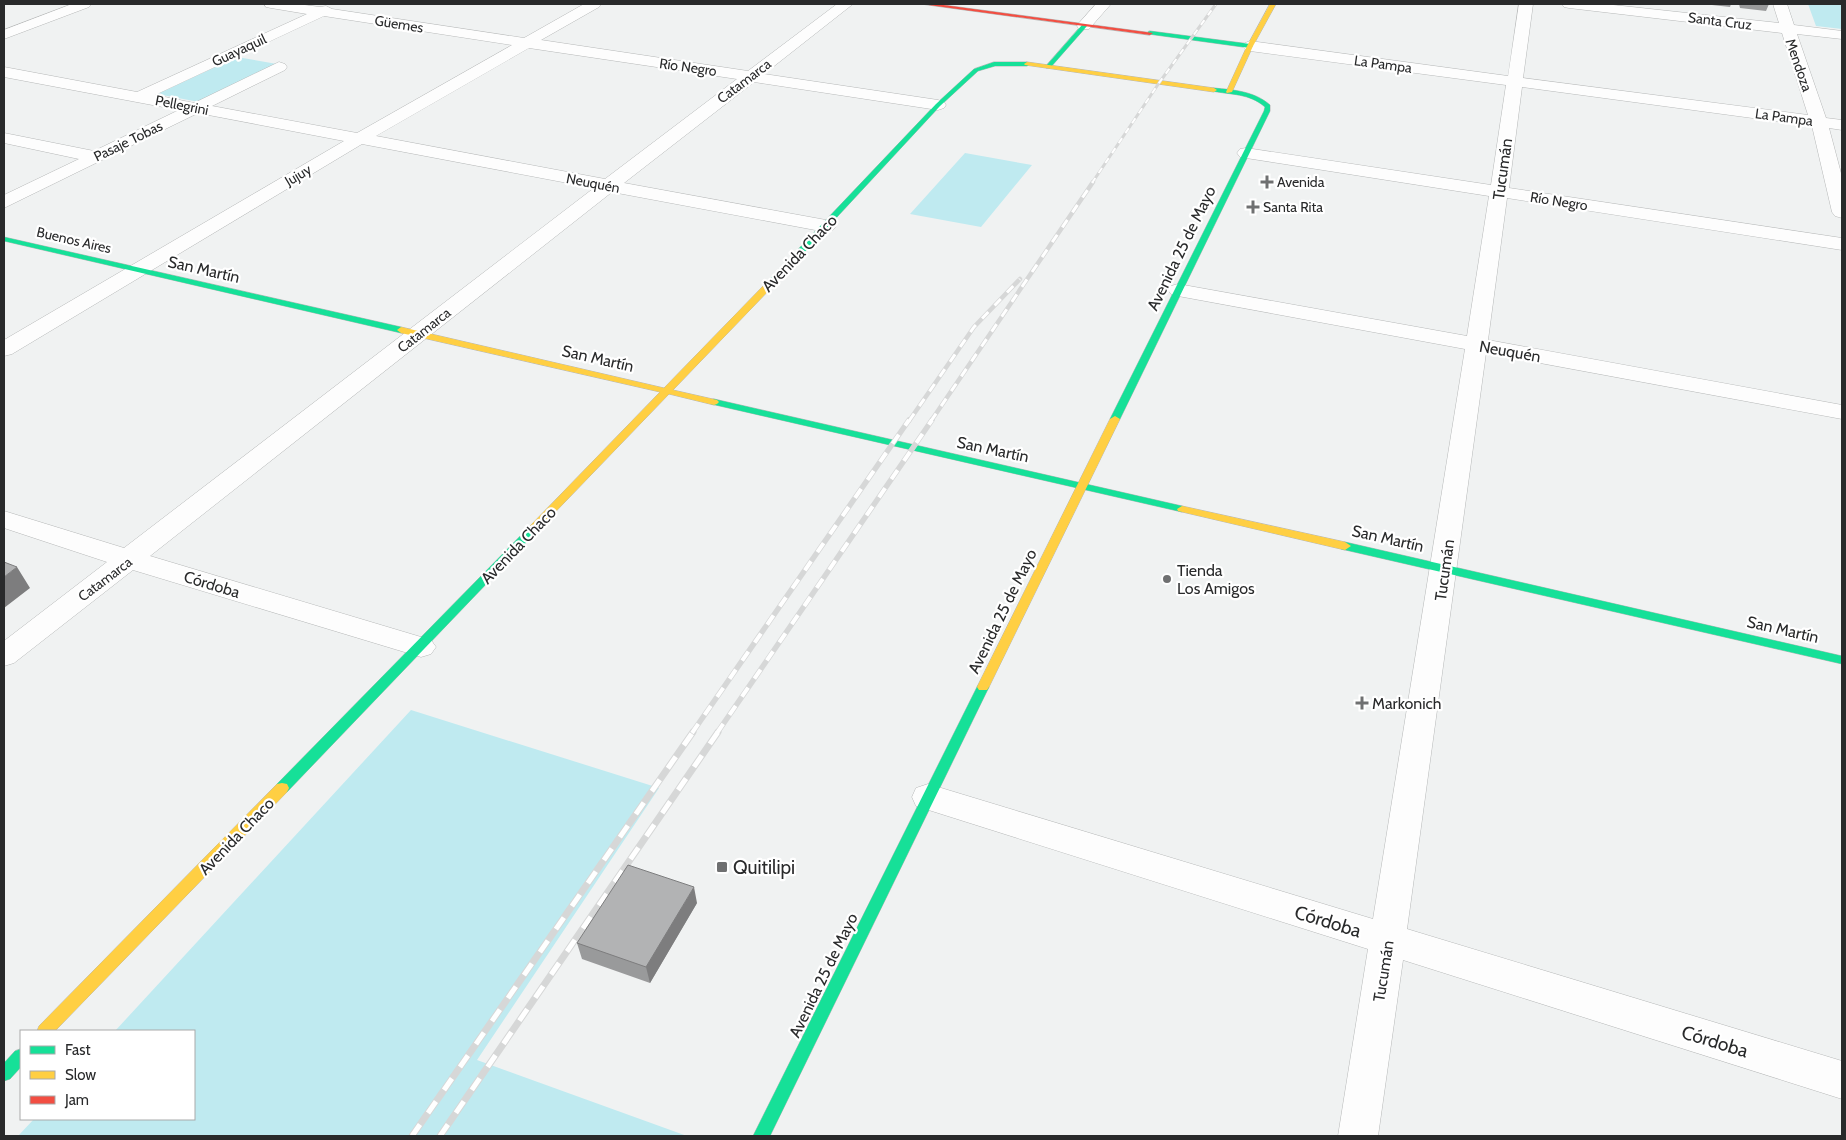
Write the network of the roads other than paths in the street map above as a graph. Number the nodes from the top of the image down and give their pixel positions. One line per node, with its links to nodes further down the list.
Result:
1 (84, 4): 15 (street)
2 (271, 4): 12 (street, Güemes)
3 (340, 4): 12 (street, Guayaquil)
4 (594, 4): 17 (street, Jujuy)
5 (846, 4): 22 (street, Catamarca)
6 (924, 4): 13 (street, La Pampa)
7 (1104, 4): 13 (street)
8 (1273, 4): 18 (street)
9 (1526, 4): 23 (street, Tucumán)
10 (1568, 4): 14 (street, Santa Cruz)
11 (1780, 4): 14 (street, Mendoza)
12 (323, 12): 17 (street, Güemes); 25 (street, Guayaquil)
13 (1084, 26): 18 (street, La Pampa); 20 (street)
14 (1788, 29): 16 (street, Santa Cruz); 28 (street, Mendoza)
15 (4, 35)
16 (1842, 35)
17 (527, 44): 22 (street, Río Negro); 31 (street, Jujuy)
18 (1250, 46): 23 (street, La Pampa); 24 (street)
19 (279, 67): 27 (street, Pasaje Tobas)
20 (1048, 67): 24 (street); 26 (street, Avenida Chaco)
21 (4, 72): 25 (street, Pellegrini)
22 (750, 76): 26 (street, Río Negro); 34 (street, Catamarca)
23 (1514, 81): 28 (street, La Pampa); 35 (street, Tucumán)
24 (1230, 92): 32 (street, Avenida 25 de Mayo)
25 (139, 97): 27 (street, Pellegrini)
26 (938, 105): 38 (street, Avenida Chaco)
27 (197, 108): 31 (street, Pellegrini); 33 (street, Pasaje Tobas)
28 (1819, 122): 29 (street, La Pampa); 37 (street, Mendoza)
29 (1842, 125)
30 (4, 138): 33 (street)
31 (359, 139): 34 (street, Neuquén); 41 (street, Jujuy)
32 (1246, 153): 35 (street, Río Negro); 42 (street, Avenida 25 de Mayo)
33 (97, 156): 36 (street, Pasaje Tobas)
34 (608, 186): 38 (street, Neuquén); 43 (street, Catamarca)
35 (1498, 192): 40 (street, Río Negro); 44 (street, Tucumán)
36 (4, 202)
37 (1842, 212)
38 (826, 226): 46 (street, Avenida Chaco)
39 (4, 240): 41 (street, Buenos Aires)
40 (1842, 244)
41 (137, 270): 43 (street, San Martín); 45 (street, Jujuy)
42 (1178, 290): 44 (street, Neuquén); 48 (street, Avenida 25 de Mayo)
43 (418, 334): 46 (street, San Martín); 50 (street, Catamarca)
44 (1476, 345): 47 (street, Neuquén); 51 (street, Tucumán)
45 (4, 349)
46 (668, 390): 48 (street, San Martín); 52 (street, Avenida Chaco)
47 (1842, 412)
48 (1082, 485): 51 (street, San Martín); 55 (street, Avenida 25 de Mayo)
49 (4, 519): 50 (street, Córdoba)
50 (130, 560): 52 (street, Córdoba); 53 (street, Catamarca)
51 (1444, 568): 54 (street, San Martín); 56 (street, Tucumán)
52 (420, 647): 57 (street, Avenida Chaco)
53 (4, 656)
54 (1842, 660)
55 (928, 797): 56 (street, Córdoba); 61 (street, Avenida 25 de Mayo)
56 (1388, 940): 60 (street, Córdoba); 62 (street, Tucumán)
57 (46, 1030)
58 (20, 1057): 59 (street)
59 (4, 1074)
60 (1842, 1080)
61 (761, 1136)
62 (1358, 1136)

